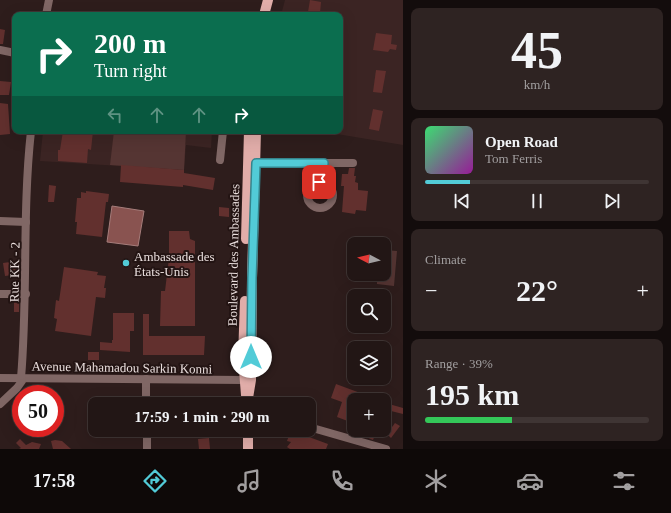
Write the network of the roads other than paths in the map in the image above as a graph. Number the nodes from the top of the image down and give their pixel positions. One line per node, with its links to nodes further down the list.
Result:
1 (49, 0): 3 (street)
2 (268, 0): 4 (main road)
3 (47, 12)
4 (265, 12)
5 (0, 50): 6 (street)
6 (12, 52)
7 (31, 134): 17 (street, Rue KK - 2)
8 (223, 134): 11 (street)
9 (249, 134): 12 (main road, Boulevard des Ambassades)
10 (256, 134): 12 (main road, Boulevard des Ambassades)
11 (220, 160)
12 (252, 163): 13 (street); 23 (main road, Boulevard des Ambassades); 26 (main road, Boulevard des Ambassades)
13 (324, 163): 14 (street); 15 (street)
14 (353, 163)
15 (322, 182)
16 (0, 221): 17 (street)
17 (26, 222): 19 (street, Rue KK - 2)
18 (0, 294): 19 (street)
19 (26, 294): 21 (street, Rue KK - 2)
20 (0, 378): 21 (street, Avenue Mahamadou Sarkin Konni)
21 (21, 378): 22 (street, Avenue Mahamadou Sarkin Konni); 27 (street)
22 (146, 379): 23 (street, Avenue Mahamadou Sarkin Konni); 24 (street)
23 (244, 380): 25 (main road, Boulevard des Ambassades)
24 (146, 397)
25 (246, 397)
26 (248, 397)
27 (0, 404)
28 (316, 429): 33 (street)
29 (146, 437): 31 (street)
30 (248, 437): 32 (main road)
31 (146, 449)
32 (248, 449)
33 (386, 449)

